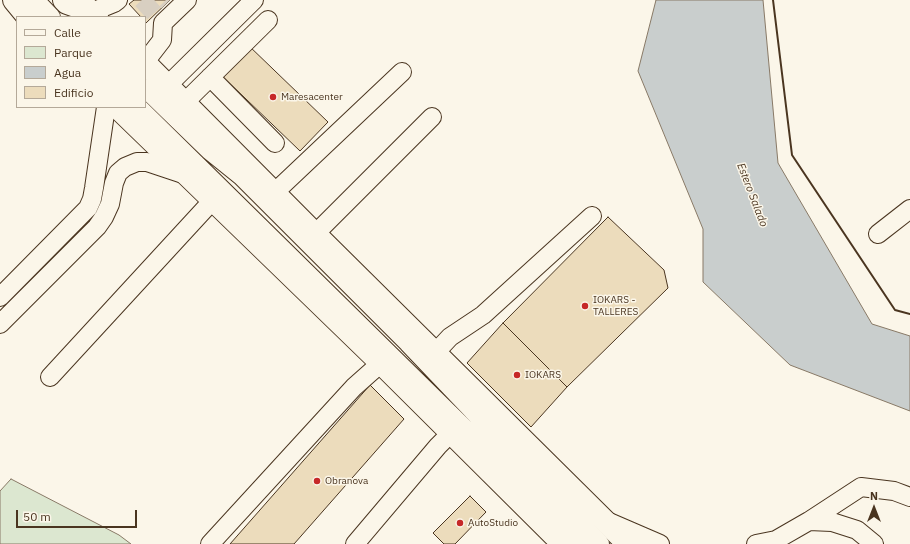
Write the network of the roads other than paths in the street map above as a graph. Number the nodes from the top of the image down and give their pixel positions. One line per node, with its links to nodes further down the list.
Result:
1 (8, 0): 8 (street)
2 (14, 0): 9 (main road)
3 (35, 0): 7 (street)
4 (118, 0): 7 (street)
5 (254, 0): 15 (street)
6 (177, 4): 11 (street)
7 (76, 9)
8 (27, 16)
9 (27, 16)
10 (268, 20): 14 (street)
11 (146, 62)
12 (146, 64): 15 (main road)
13 (402, 72): 24 (street)
14 (210, 77): 17 (street); 22 (street)
15 (167, 86): 17 (main road)
16 (146, 89): 43 (street)
17 (184, 103): 24 (main road)
18 (106, 108): 30 (street)
19 (118, 108): 23 (main road)
20 (139, 108): 42 (street)
21 (432, 118): 28 (street)
22 (275, 143)
23 (187, 175): 25 (main road); 31 (street)
24 (274, 193): 28 (main road)
25 (213, 200): 33 (main road); 34 (street)
26 (910, 209): 29 (street)
27 (592, 216): 32 (street)
28 (315, 234): 32 (main road)
29 (878, 234)
30 (0, 297)
31 (0, 324)
32 (435, 353): 37 (main road)
33 (381, 363): 35 (main road); 39 (street)
34 (50, 377)
35 (452, 433): 40 (street); 41 (main road)
36 (910, 497): 38 (street)
37 (602, 518): 44 (main road); 45 (street)
38 (809, 521): 46 (street); 47 (street)
39 (210, 544)
40 (355, 544)
41 (563, 544)
42 (583, 544)
43 (600, 544)
44 (628, 544)
45 (660, 544)
46 (756, 544)
47 (874, 544)

